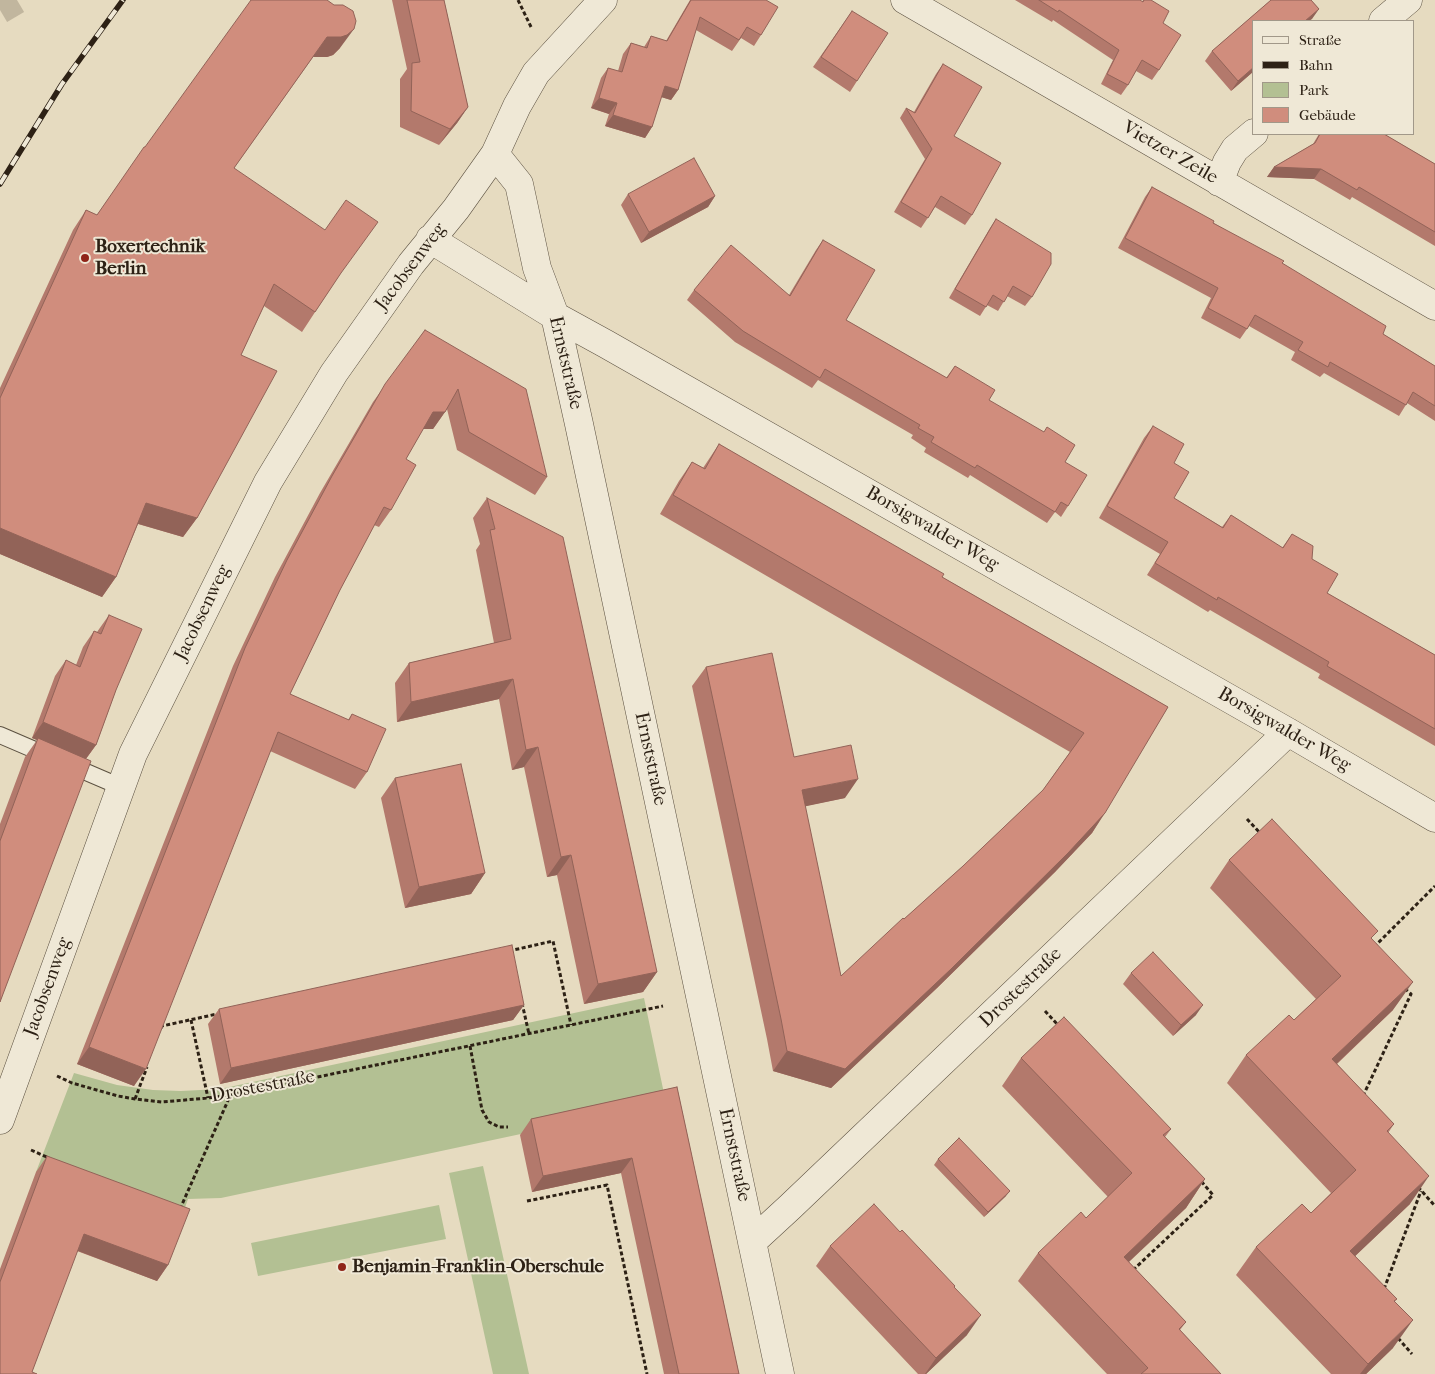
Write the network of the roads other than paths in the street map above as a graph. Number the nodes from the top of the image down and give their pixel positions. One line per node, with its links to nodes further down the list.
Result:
1 (603, 0): 6 (street, Jacobsenweg)
2 (905, 0): 7 (street, Vietzer Zeile)
3 (1408, 0): 4 (street)
4 (1385, 20)
5 (1252, 135): 7 (street)
6 (495, 154): 8 (street, Jacobsenweg); 10 (street, Ernststraße)
7 (1219, 182): 9 (street, Vietzer Zeile)
8 (430, 239): 10 (street, Borsigwalder Weg); 13 (street, Jacobsenweg)
9 (1435, 306)
10 (555, 316): 11 (street, Borsigwalder Weg); 16 (street, Ernststraße)
11 (1288, 732): 14 (street, Borsigwalder Weg); 16 (street, Drostestraße)
12 (0, 735): 13 (lane)
13 (121, 787): 15 (street, Jacobsenweg)
14 (1435, 818)
15 (0, 1120)
16 (752, 1242): 17 (street, Ernststraße)
17 (780, 1374)

